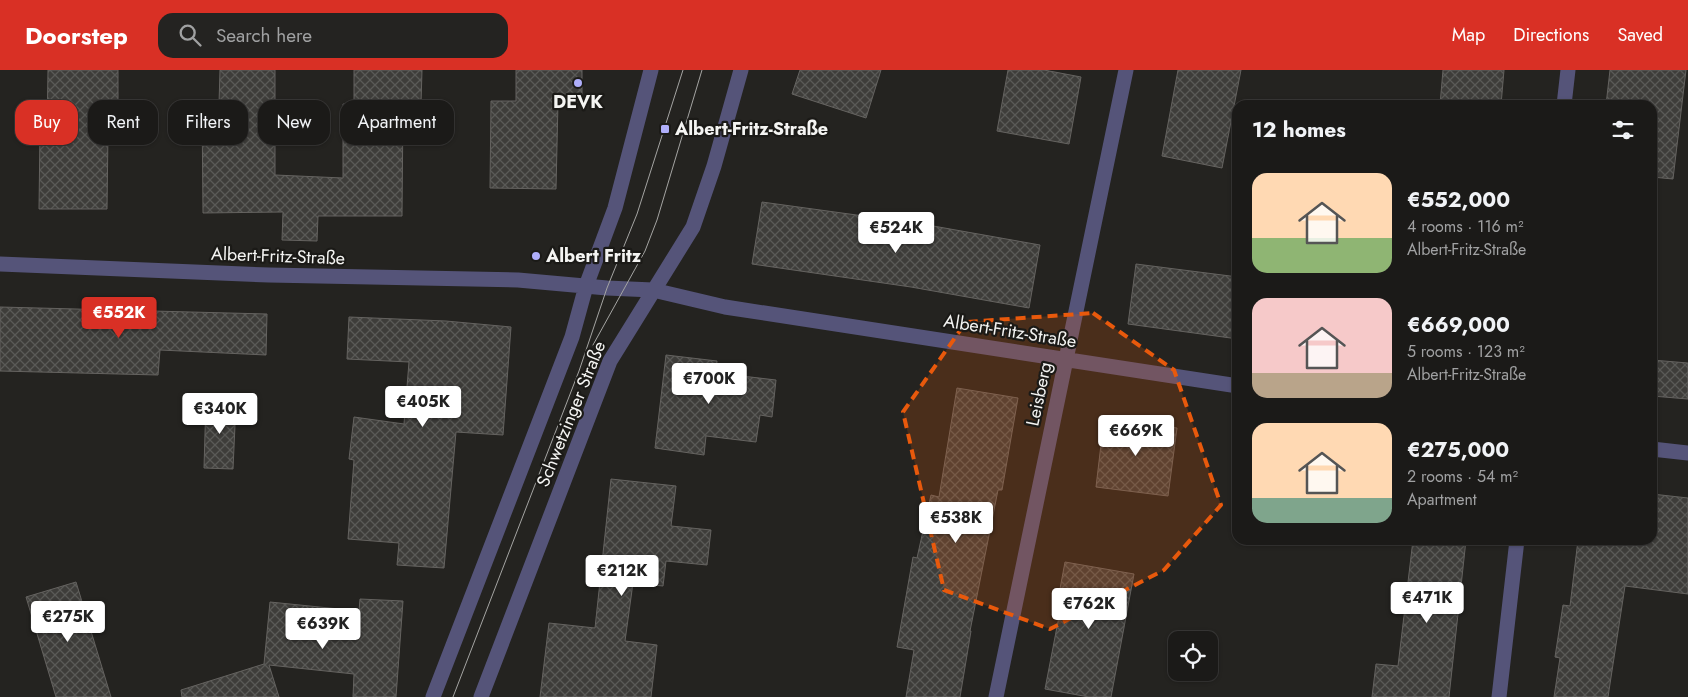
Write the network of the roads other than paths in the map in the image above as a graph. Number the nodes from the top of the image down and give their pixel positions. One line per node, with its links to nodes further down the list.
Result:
1 (650, 70): 7 (street, Schwetzinger Straße)
2 (742, 70): 8 (street, Schwetzinger Straße)
3 (1126, 70): 9 (street, Leisberg)
4 (1568, 70): 5 (street)
5 (1565, 100)
6 (0, 264): 7 (street, Albert-Fritz-Straße)
7 (586, 286): 8 (street, Albert-Fritz-Straße); 14 (street, Schwetzinger Straße)
8 (653, 290): 9 (street, Albert-Fritz-Straße); 15 (street, Schwetzinger Straße)
9 (1065, 358): 10 (street, Albert-Fritz-Straße); 16 (street, Leisberg)
10 (1232, 385)
11 (1657, 449): 12 (street)
12 (1688, 453)
13 (1516, 545): 17 (street)
14 (433, 697)
15 (482, 697)
16 (996, 697)
17 (1499, 697)

